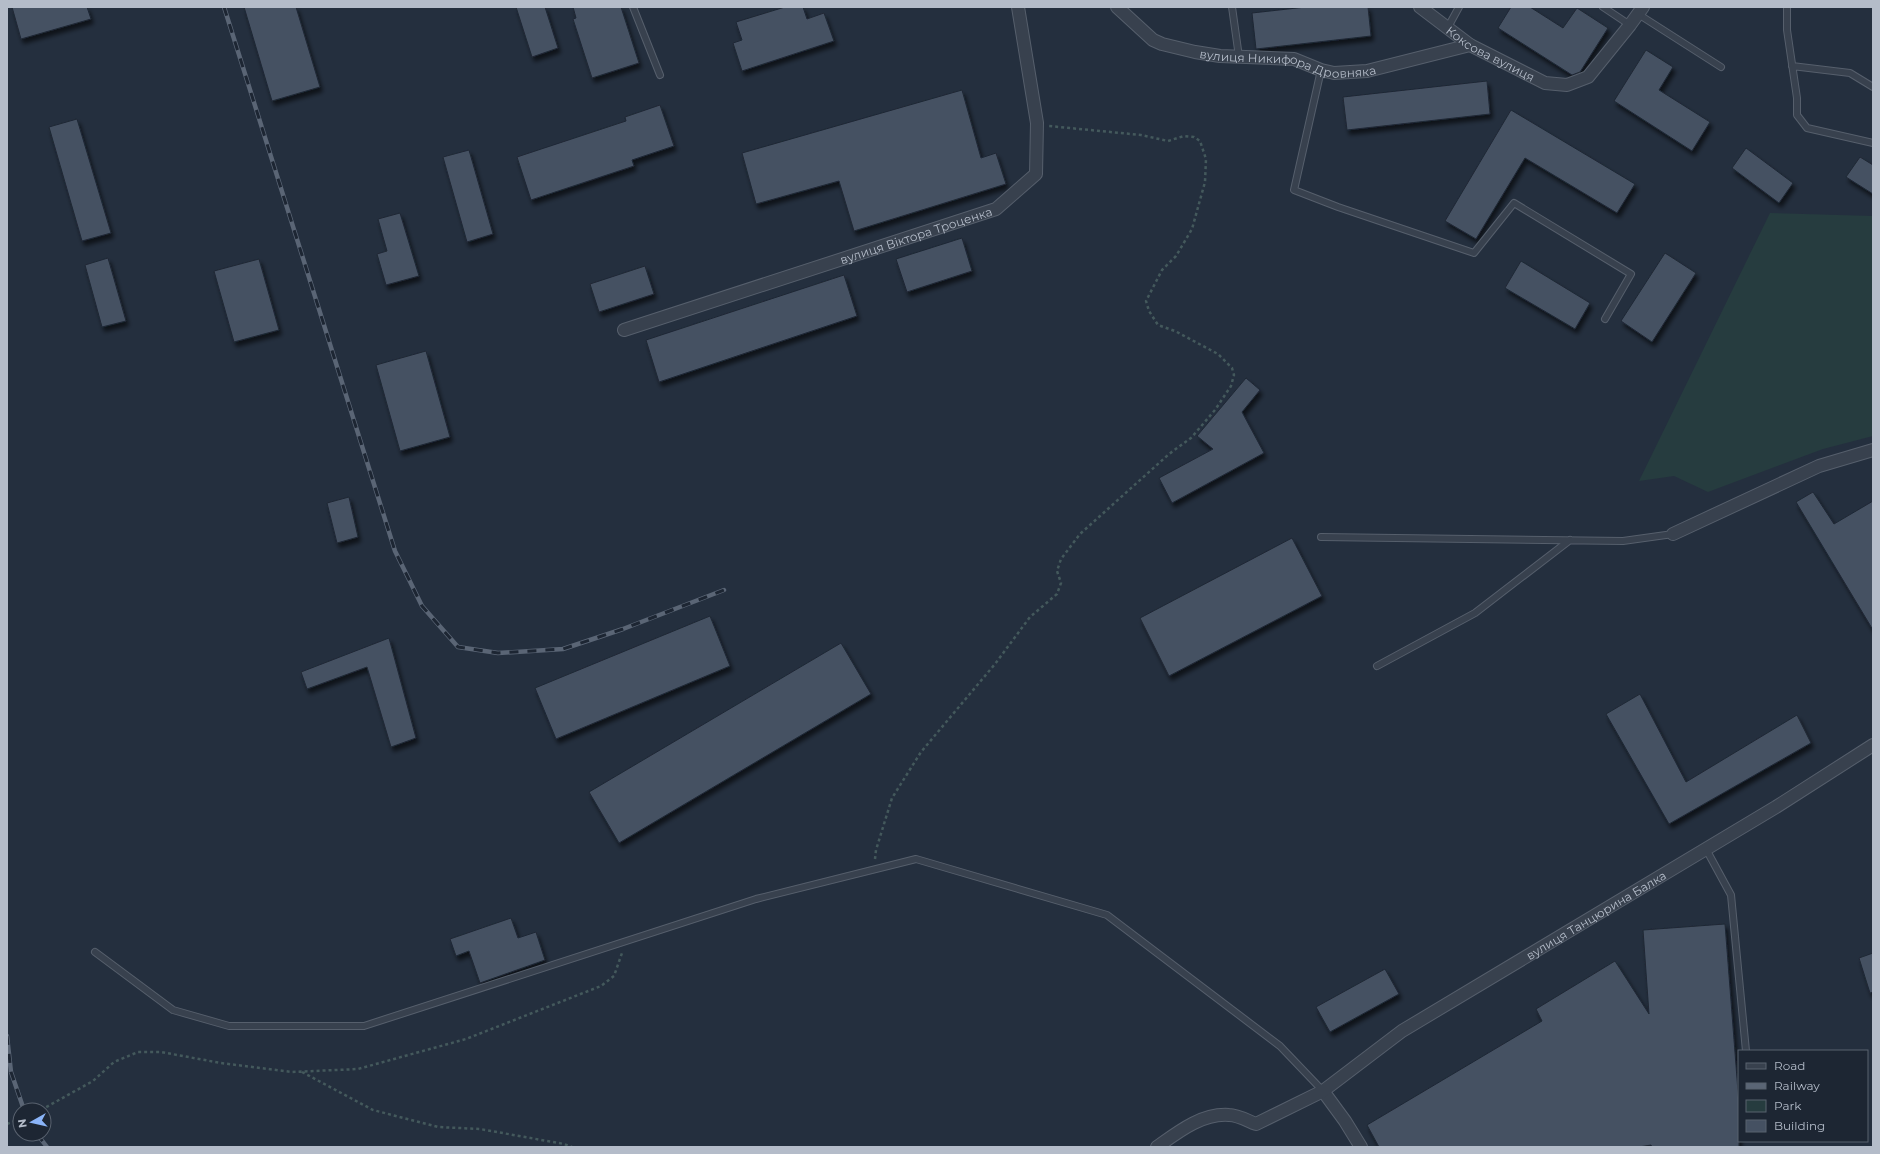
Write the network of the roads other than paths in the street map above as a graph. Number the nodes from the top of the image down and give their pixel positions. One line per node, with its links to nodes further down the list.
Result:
1 (633, 7): 17 (lane)
2 (1018, 7): 21 (street, вулиця Віктора Троценка)
3 (1118, 7): 13 (street, вулиця Никифора Дровняка)
4 (1232, 7): 13 (lane)
5 (1420, 7): 11 (street, Коксова вулиця)
6 (1459, 7): 11 (lane)
7 (1603, 7): 10 (lane)
8 (1787, 7): 14 (lane)
9 (1641, 9): 10 (street); 15 (lane)
10 (1630, 25): 12 (street, Коксова вулиця)
11 (1447, 29): 12 (street, Коксова вулиця)
12 (1470, 45): 16 (street, вулиця Никифора Дровняка)
13 (1238, 57): 16 (street, вулиця Никифора Дровняка)
14 (1792, 66): 18 (lane); 19 (lane)
15 (1721, 67)
16 (1321, 70): 20 (lane)
17 (660, 75)
18 (1873, 87)
19 (1873, 143)
20 (1606, 318)
21 (624, 330)
22 (1873, 450): 23 (street)
23 (1673, 534): 25 (lane)
24 (1321, 537): 25 (lane)
25 (1570, 540): 26 (lane)
26 (1377, 666)
27 (1873, 745): 28 (street, вулиця Танцюрина Балка)
28 (1706, 849): 30 (lane); 31 (street, вулиця Танцюрина Балка)
29 (95, 952): 31 (lane)
30 (1746, 1050)
31 (1323, 1091): 32 (street, вулиця Танцюрина Балка); 33 (street)
32 (1157, 1147)
33 (1361, 1147)

